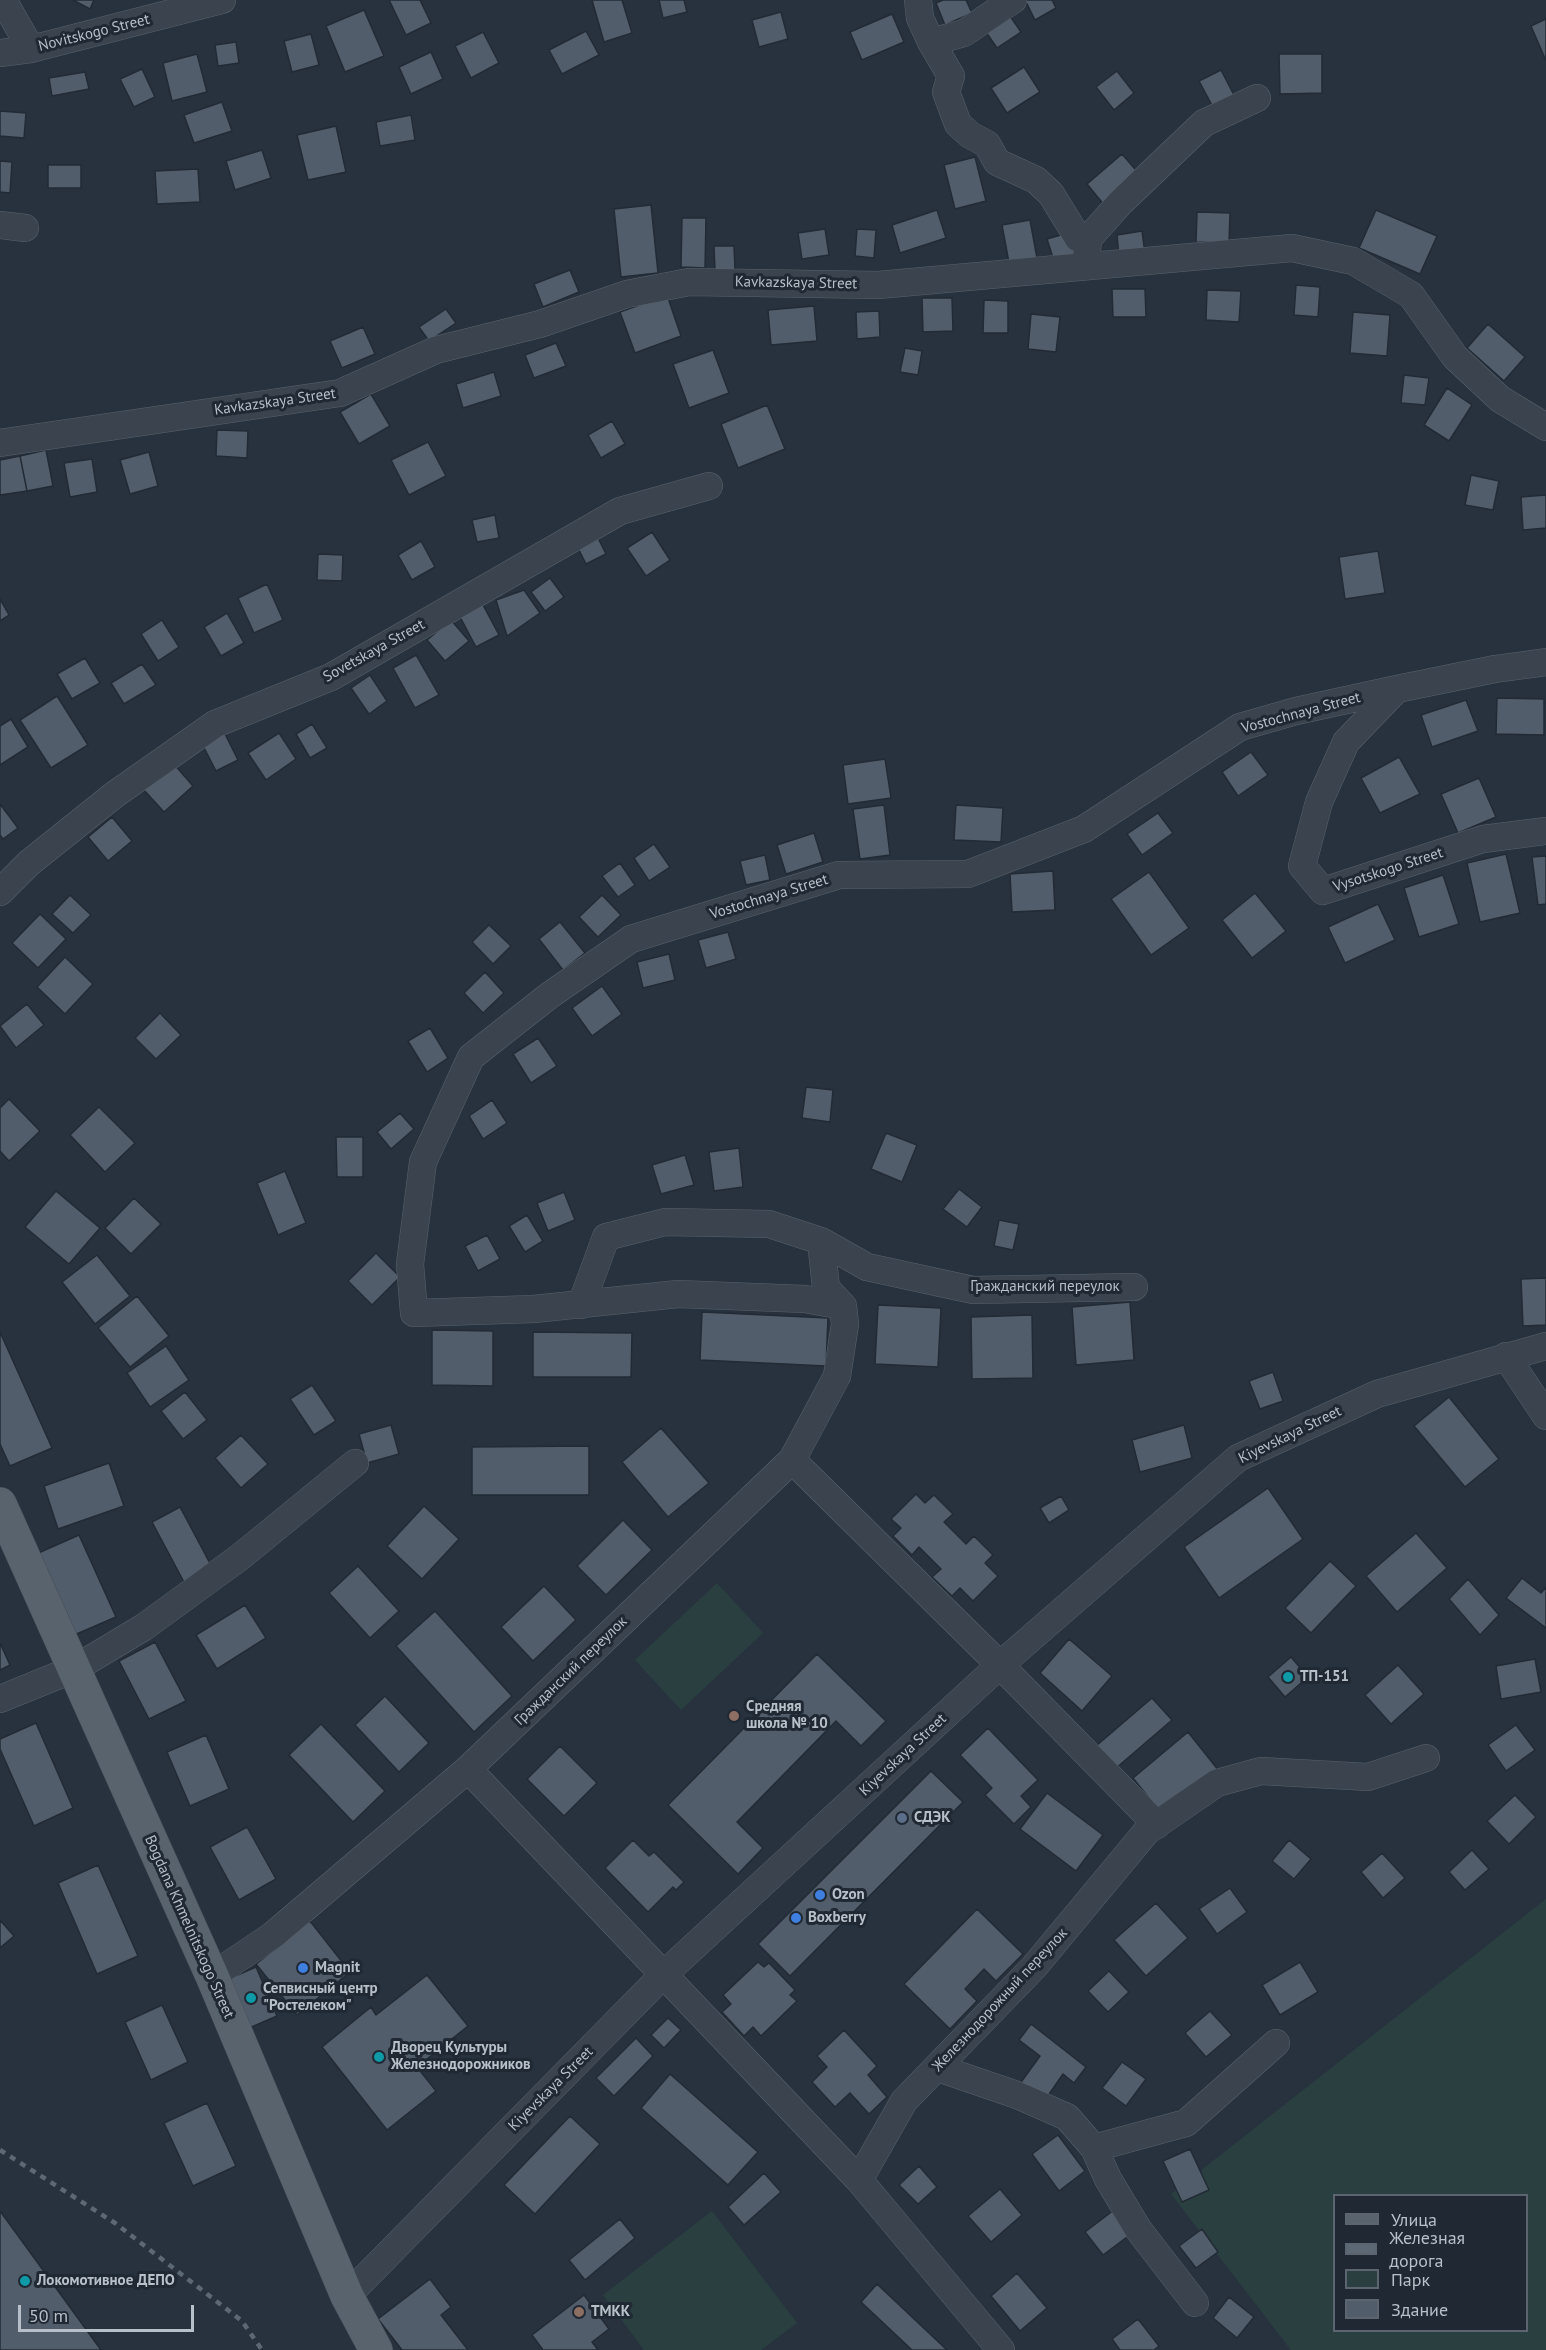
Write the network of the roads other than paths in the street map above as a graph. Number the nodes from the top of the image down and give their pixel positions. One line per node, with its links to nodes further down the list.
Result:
1 (3, 0): 6 (street)
2 (222, 0): 6 (street, Novitskogo Street)
3 (918, 0): 5 (street)
4 (1013, 0): 5 (street)
5 (931, 42): 9 (street)
6 (31, 49): 7 (street, Novitskogo Street)
7 (0, 53)
8 (1257, 98): 9 (street)
9 (1088, 239): 10 (street)
10 (1086, 266): 11 (street, Kavkazskaya Street); 12 (street, Kavkazskaya Street)
11 (1546, 427)
12 (0, 443)
13 (709, 486): 17 (street, Sovetskaya Street)
14 (1546, 662): 15 (street, Vostochnaya Street)
15 (1397, 689): 16 (street, Vysotskogo Street); 20 (street, Vostochnaya Street)
16 (1546, 831)
17 (0, 892)
18 (821, 1241): 19 (street, Гражданский переулок); 20 (street, Гражданский переулок); 21 (street)
19 (1134, 1287)
20 (581, 1305): 21 (street)
21 (843, 1306): 25 (street, Гражданский переулок)
22 (1546, 1346): 23 (street, Kiyevskaya Street)
23 (1506, 1356): 24 (street); 28 (street, Kiyevskaya Street)
24 (1546, 1416)
25 (792, 1460): 28 (street); 32 (street, Гражданский переулок)
26 (354, 1462): 29 (street)
27 (0, 1504): 29 (main road, Bogdana Khmelnitskogo Street)
28 (1000, 1665): 33 (street); 35 (street, Kiyevskaya Street)
29 (74, 1669): 30 (street); 34 (main road, Bogdana Khmelnitskogo Street)
30 (0, 1699)
31 (1426, 1758): 33 (street, Железнодорожный переулок)
32 (468, 1769): 34 (street, Гражданский переулок); 35 (street)
33 (1157, 1825): 37 (street, Железнодорожный переулок)
34 (212, 1976): 40 (main road, Bogdana Khmelnitskogo Street)
35 (663, 1976): 39 (street); 40 (street, Kiyevskaya Street)
36 (1276, 2043): 38 (street)
37 (938, 2068): 38 (street); 39 (street, Железнодорожный переулок)
38 (1094, 2148): 41 (street)
39 (859, 2180): 43 (street)
40 (347, 2296): 42 (main road, Bogdana Khmelnitskogo Street)
41 (1195, 2303)
42 (376, 2350)
43 (1001, 2350)

